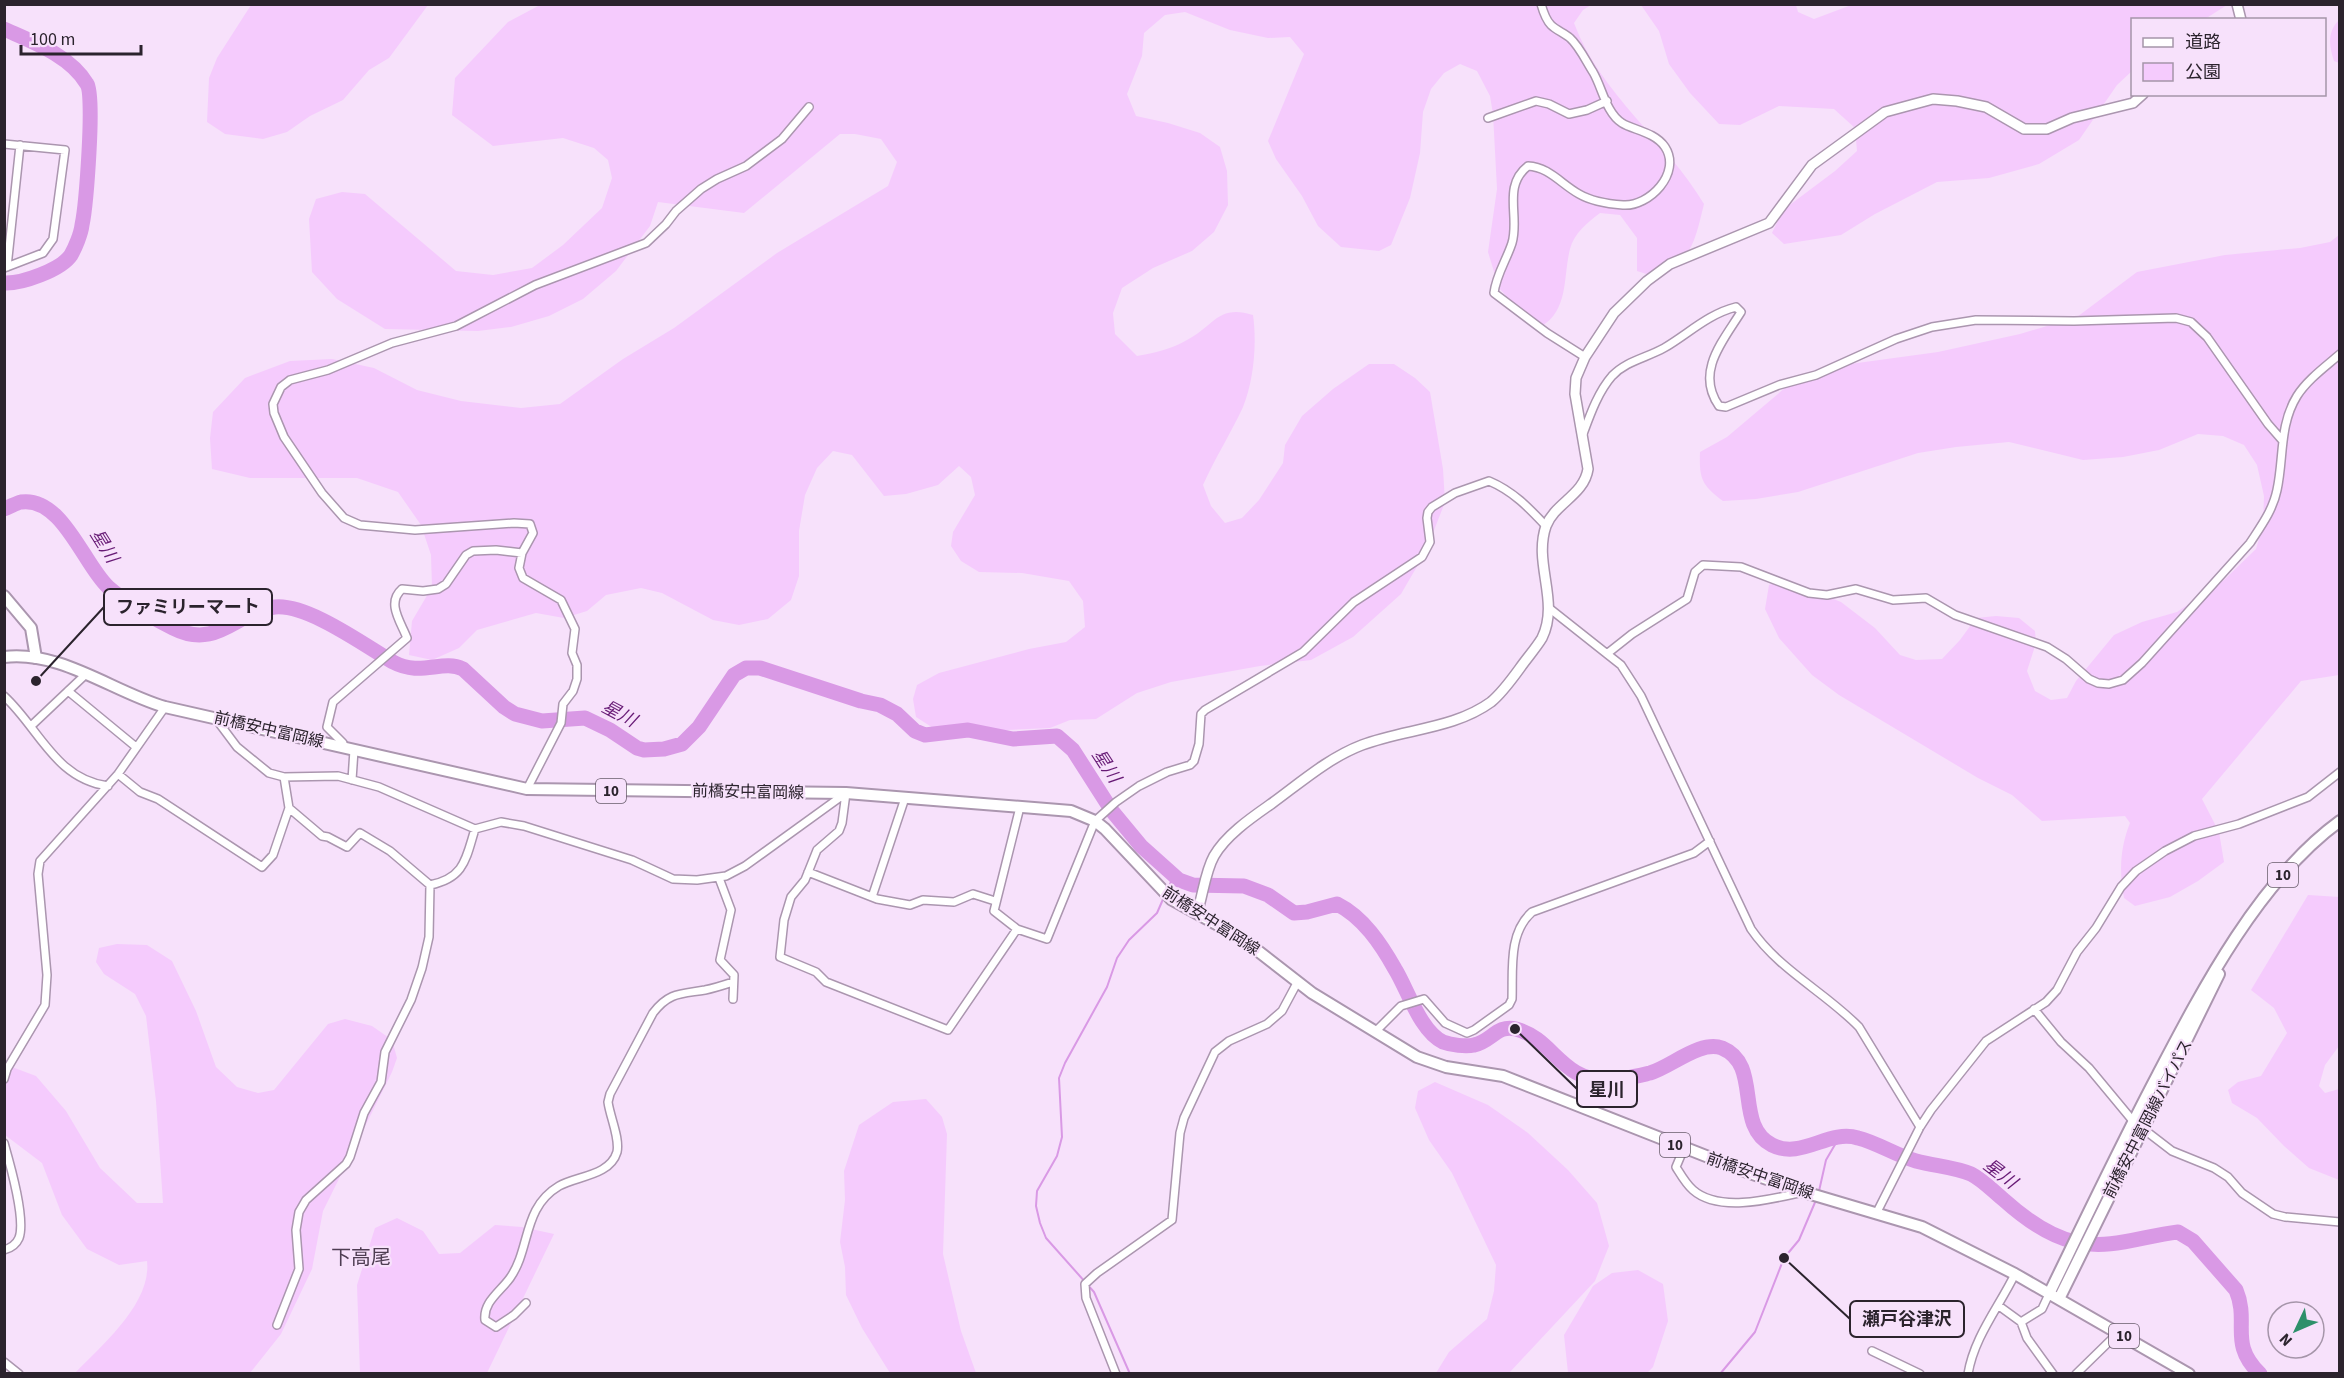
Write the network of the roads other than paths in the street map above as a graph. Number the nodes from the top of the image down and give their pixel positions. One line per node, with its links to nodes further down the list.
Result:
1 (1541, 4): 3 (street)
2 (2141, 96): 10 (street)
3 (1607, 101): 5 (street); 10 (street)
4 (809, 107): 14 (street)
5 (1488, 118)
6 (4, 144): 7 (street)
7 (20, 145): 8 (street); 8 (street)
8 (6, 268)
9 (2340, 354): 12 (street)
10 (1585, 357): 11 (street)
11 (1582, 436): 12 (street); 13 (street)
12 (2282, 440): 17 (street)
13 (1546, 526): 16 (street); 39 (street)
14 (522, 552): 27 (street); 34 (street)
15 (4, 596): 19 (main road)
16 (1549, 608): 17 (street); 48 (street)
17 (1608, 654): 42 (street)
18 (4, 657): 19 (main road, 前橋安中富岡線 / 10)
19 (36, 658): 20 (main road, 前橋安中富岡線 / 10)
20 (85, 675): 21 (street); 23 (main road, 前橋安中富岡線 / 10)
21 (68, 691): 25 (street); 26 (street)
22 (4, 696): 25 (street)
23 (165, 707): 24 (main road, 前橋安中富岡線 / 10); 26 (street)
24 (215, 718): 27 (main road, 前橋安中富岡線 / 10); 31 (street)
25 (31, 726): 33 (street)
26 (136, 747): 30 (street)
27 (343, 747): 28 (main road, 前橋安中富岡線 / 10)
28 (354, 750): 32 (street); 34 (main road, 前橋安中富岡線 / 10)
29 (2340, 772): 54 (street)
30 (118, 774): 33 (street); 38 (street)
31 (284, 777): 32 (street); 38 (street)
32 (352, 780): 41 (street)
33 (108, 786): 56 (street)
34 (527, 789): 35 (main road, 前橋安中富岡線 / 10)
35 (846, 793): 36 (main road, 前橋安中富岡線 / 10); 43 (street); 44 (street)
36 (905, 798): 37 (main road, 前橋安中富岡線 / 10); 46 (street)
37 (1020, 807): 39 (main road, 前橋安中富岡線 / 10); 47 (street)
38 (289, 808): 45 (street)
39 (1095, 821): 48 (main road, 前橋安中富岡線 / 10); 49 (street)
40 (2340, 821): 50 (main road, 前橋安中富岡線バイパス / 10)
41 (475, 829): 44 (street); 45 (street)
42 (1710, 841): 55 (street); 58 (street)
43 (808, 872): 46 (street); 49 (street)
44 (719, 878): 51 (street)
45 (430, 885): 71 (street)
46 (872, 897): 47 (street)
47 (995, 902): 49 (street)
48 (1197, 913): 52 (main road, 前橋安中富岡線 / 10)
49 (1017, 930)
50 (2236, 938): 57 (main road, 前橋安中富岡線バイパス / 10); 59 (main road, 前橋安中富岡線バイパス / 10)
51 (733, 982): 53 (street); 68 (street)
52 (1297, 983): 55 (main road, 前橋安中富岡線 / 10); 76 (street)
53 (733, 999)
54 (2034, 1009): 57 (street); 58 (street)
55 (1375, 1032): 61 (main road, 前橋安中富岡線 / 10)
56 (4, 1079)
57 (2133, 1121): 59 (street); 67 (main road, 前橋安中富岡線バイパス / 10)
58 (1920, 1127): 63 (street)
59 (2143, 1131): 64 (street); 67 (main road, 前橋安中富岡線バイパス / 10)
60 (4, 1143): 65 (street)
61 (1684, 1148): 62 (main road, 前橋安中富岡線 / 10); 62 (street)
62 (1804, 1192): 63 (main road, 前橋安中富岡線 / 10)
63 (1877, 1212): 66 (main road, 前橋安中富岡線 / 10)
64 (2340, 1222)
65 (4, 1250)
66 (2015, 1274): 67 (main road, 前橋安中富岡線 / 10); 69 (street)
67 (2054, 1297): 70 (street); 72 (main road, 前橋安中富岡線 / 10)
68 (526, 1303)
69 (1999, 1306): 70 (street); 78 (street)
70 (2021, 1322): 79 (street)
71 (277, 1325)
72 (2118, 1333): 80 (street); 81 (main road, 前橋安中富岡線 / 10)
73 (1872, 1351): 77 (street)
74 (4, 1362): 75 (street)
75 (19, 1374)
76 (1116, 1374)
77 (1920, 1374)
78 (1968, 1374)
79 (2053, 1374)
80 (2076, 1374)
81 (2189, 1374)

